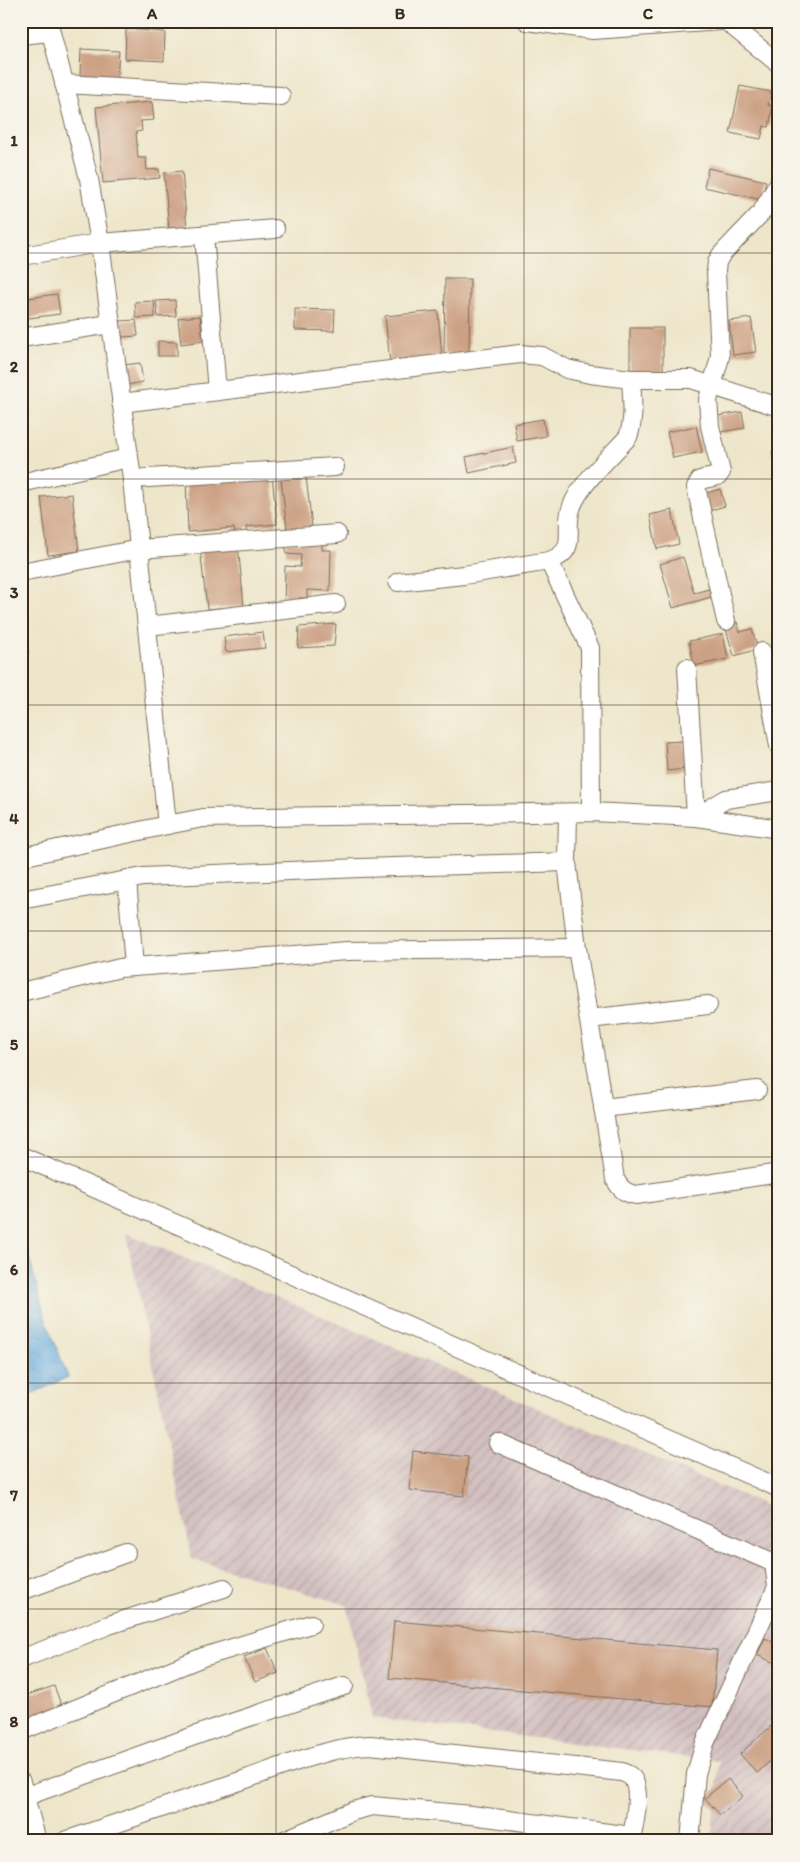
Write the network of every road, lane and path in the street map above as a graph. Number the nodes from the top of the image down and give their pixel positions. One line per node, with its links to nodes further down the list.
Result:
1 (527, 21): 2 (street)
2 (720, 21)
3 (726, 21): 6 (street)
4 (49, 27): 5 (street); 7 (street)
5 (21, 35)
6 (779, 64)
7 (64, 84): 8 (street); 12 (street)
8 (280, 96)
9 (779, 183): 17 (street)
10 (275, 229): 11 (street)
11 (204, 235): 12 (street); 18 (street)
12 (100, 243): 13 (street); 14 (street)
13 (21, 256)
14 (110, 324): 15 (street); 19 (street)
15 (21, 338)
16 (631, 379): 17 (street); 18 (street); 27 (street)
17 (711, 386): 20 (street); 31 (street)
18 (217, 391): 19 (street)
19 (121, 403): 21 (street)
20 (779, 407)
21 (128, 458): 23 (street); 24 (street)
22 (335, 467): 23 (street)
23 (132, 479): 26 (street)
24 (21, 483)
25 (337, 534): 26 (street)
26 (139, 549): 28 (street); 32 (street)
27 (549, 561): 29 (street); 37 (street)
28 (21, 572)
29 (398, 582)
30 (336, 604): 32 (street)
31 (726, 621)
32 (148, 626): 40 (street)
33 (762, 652): 35 (street)
34 (687, 668): 39 (street)
35 (779, 746)
36 (779, 791): 39 (street)
37 (591, 812): 38 (street); 39 (street)
38 (568, 813): 40 (street); 43 (street)
39 (696, 817): 41 (street)
40 (167, 824): 42 (street)
41 (779, 830)
42 (21, 857)
43 (567, 862): 44 (street); 46 (street)
44 (127, 879): 45 (street); 47 (street)
45 (21, 900)
46 (577, 948): 47 (street); 50 (street)
47 (134, 967): 48 (street)
48 (21, 992)
49 (708, 1005): 50 (street)
50 (588, 1019): 52 (street)
51 (757, 1090): 52 (street)
52 (603, 1108): 54 (street)
53 (21, 1156): 56 (street)
54 (779, 1173)
55 (498, 1443): 69 (street)
56 (779, 1488)
57 (126, 1552): 59 (street)
58 (224, 1588): 61 (street)
59 (21, 1591)
60 (311, 1624): 63 (street)
61 (21, 1659)
62 (344, 1686): 64 (street)
63 (21, 1731)
64 (23, 1792): 66 (street)
65 (631, 1838): 67 (street); 68 (street)
66 (37, 1841)
67 (65, 1841)
68 (282, 1841)
69 (690, 1841)

